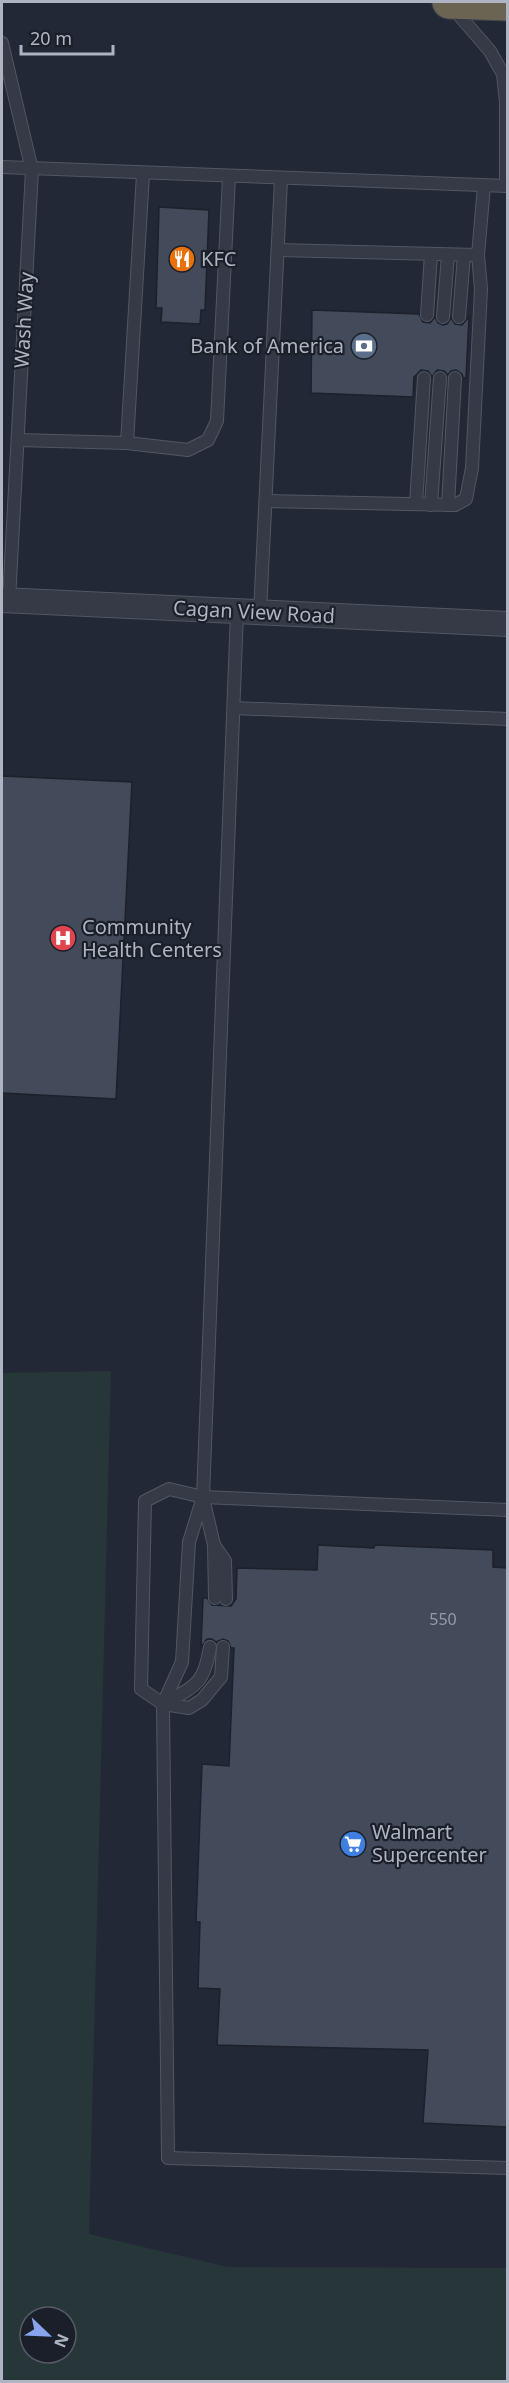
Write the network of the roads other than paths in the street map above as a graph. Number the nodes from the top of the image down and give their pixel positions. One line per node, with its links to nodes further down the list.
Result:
1 (448, 2): 2 (highway); 10 (lane)
2 (507, 4)
3 (2, 42): 5 (lane, Wash Way)
4 (2, 167): 5 (lane)
5 (32, 170): 6 (lane); 22 (lane, Wash Way)
6 (143, 174): 7 (lane); 23 (lane)
7 (229, 177): 8 (lane); 23 (lane)
8 (281, 179): 9 (lane); 11 (lane)
9 (484, 186): 10 (lane); 15 (lane)
10 (507, 186)
11 (278, 250): 12 (lane); 24 (lane)
12 (431, 254): 13 (lane); 16 (lane)
13 (448, 255): 14 (lane); 17 (lane)
14 (464, 255): 15 (lane); 18 (lane)
15 (478, 255): 27 (lane)
16 (427, 315)
17 (443, 317)
18 (459, 317)
19 (424, 378): 25 (lane)
20 (440, 378): 26 (lane)
21 (455, 378): 27 (lane)
22 (18, 440): 23 (lane); 28 (lane, Wash Way)
23 (127, 443)
24 (266, 501): 25 (lane); 30 (lane)
25 (416, 504): 26 (lane)
26 (431, 505): 27 (lane)
27 (451, 505)
28 (8, 514): 29 (lane, Wash Way)
29 (5, 600): 30 (street, Cagan View Road)
30 (249, 613): 31 (street, Cagan View Road); 32 (lane)
31 (507, 624)
32 (234, 708): 33 (lane); 34 (lane)
33 (507, 719)
34 (203, 1497): 35 (lane); 36 (lane); 39 (lane); 39 (lane)
35 (507, 1510)
36 (220, 1598)
37 (210, 1647): 39 (lane)
38 (223, 1647): 39 (lane)
39 (163, 1704): 40 (lane)
40 (507, 2168)

